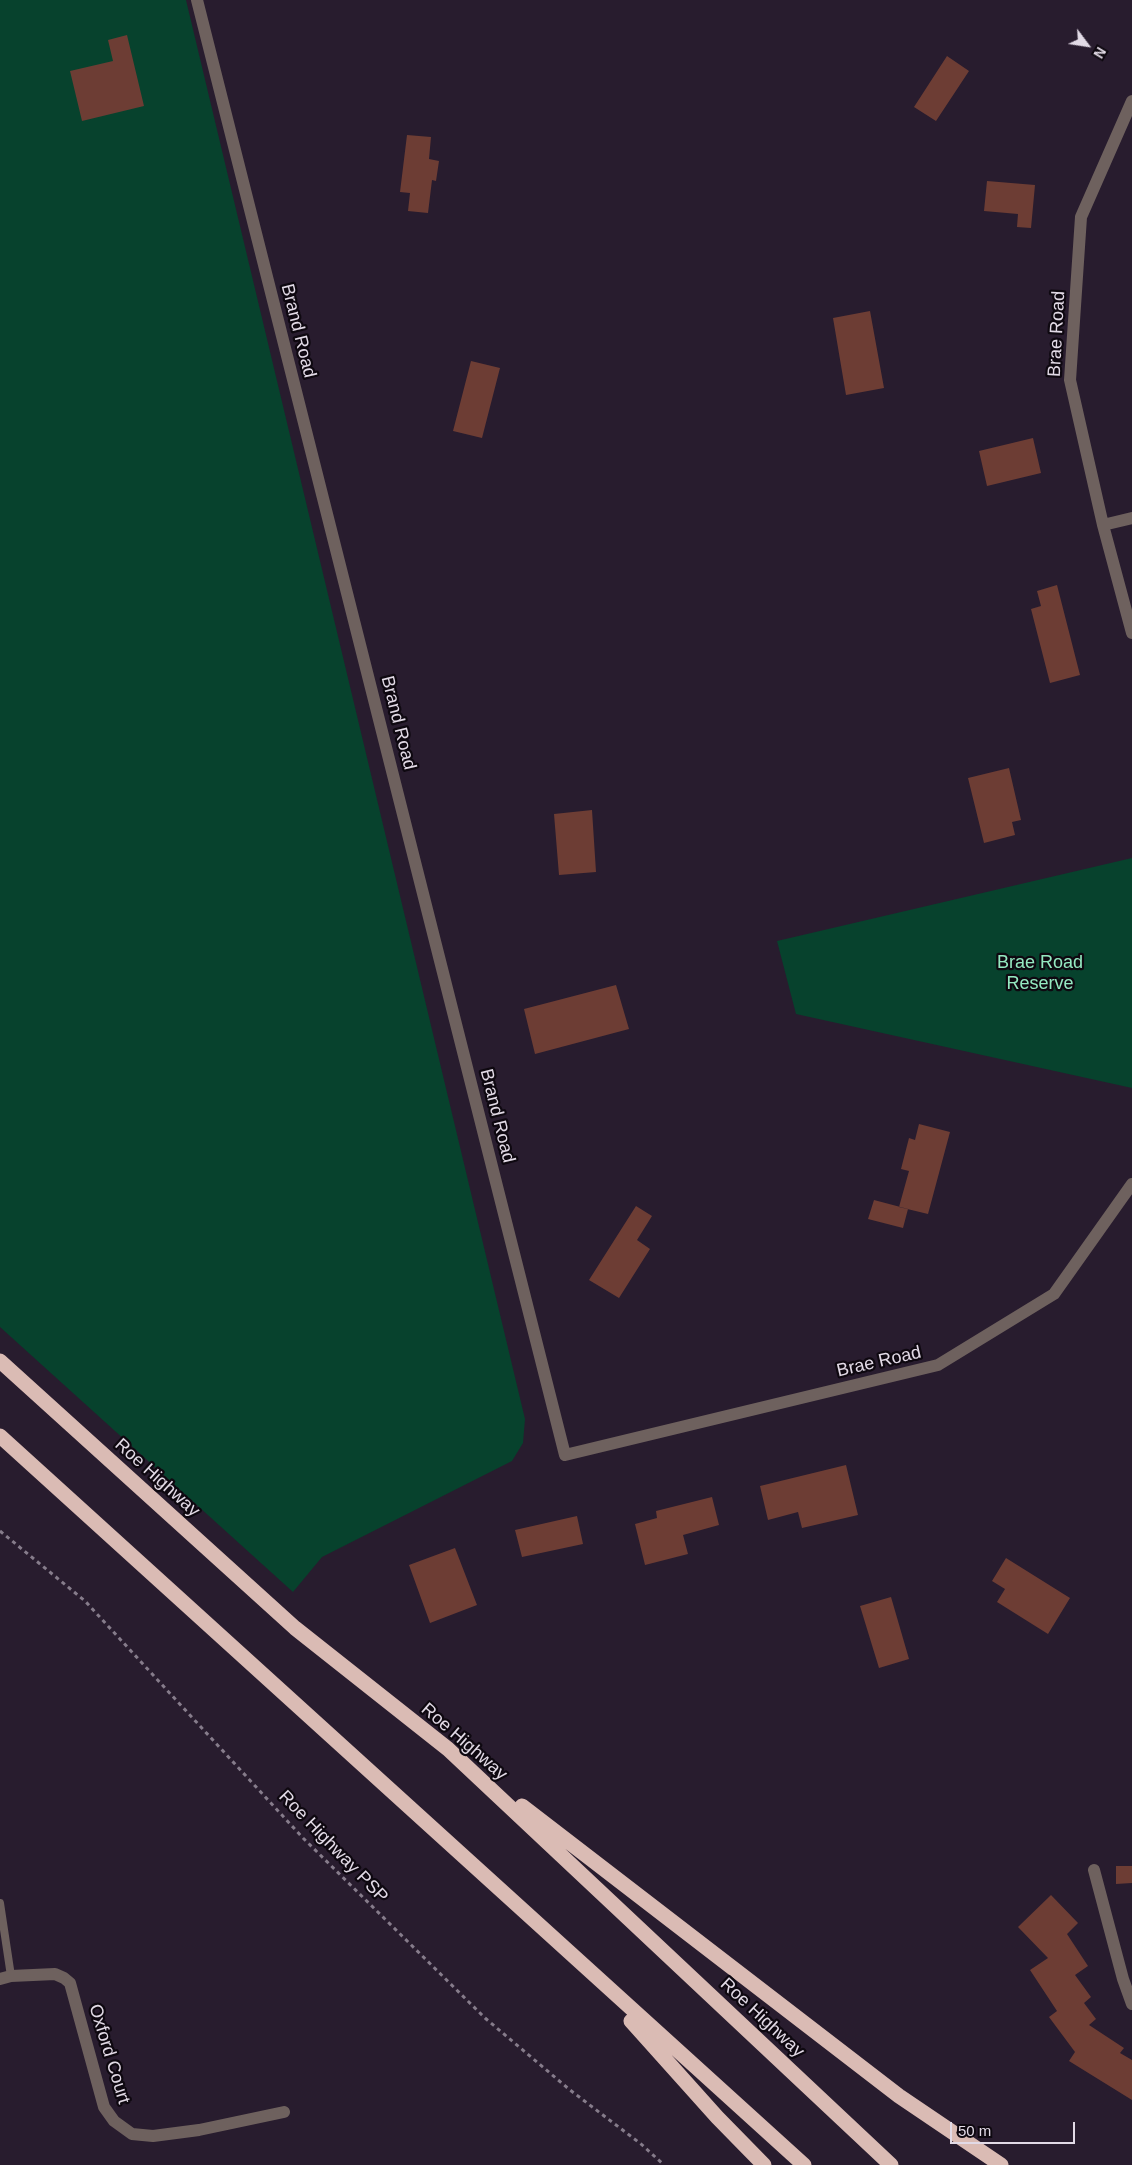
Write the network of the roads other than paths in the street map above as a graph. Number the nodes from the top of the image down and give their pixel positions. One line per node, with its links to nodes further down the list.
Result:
1 (197, 0): 9 (street, Brand Road)
2 (1132, 101): 4 (street, Brae Road)
3 (1132, 518): 4 (street)
4 (1103, 525): 5 (street, Brae Road)
5 (1132, 633)
6 (1132, 1184): 9 (street, Brae Road)
7 (0, 1361): 10 (highway, Roe Highway)
8 (0, 1436): 13 (highway)
9 (565, 1455)
10 (448, 1749): 19 (highway, Roe Highway); 20 (highway)
11 (1094, 1870): 15 (street)
12 (0, 1903): 14 (lane)
13 (580, 1964): 17 (highway); 18 (highway)
14 (6, 1978): 16 (street, Oxford Court)
15 (1132, 2004)
16 (284, 2112)
17 (764, 2165)
18 (804, 2165)
19 (891, 2165)
20 (1001, 2165)

